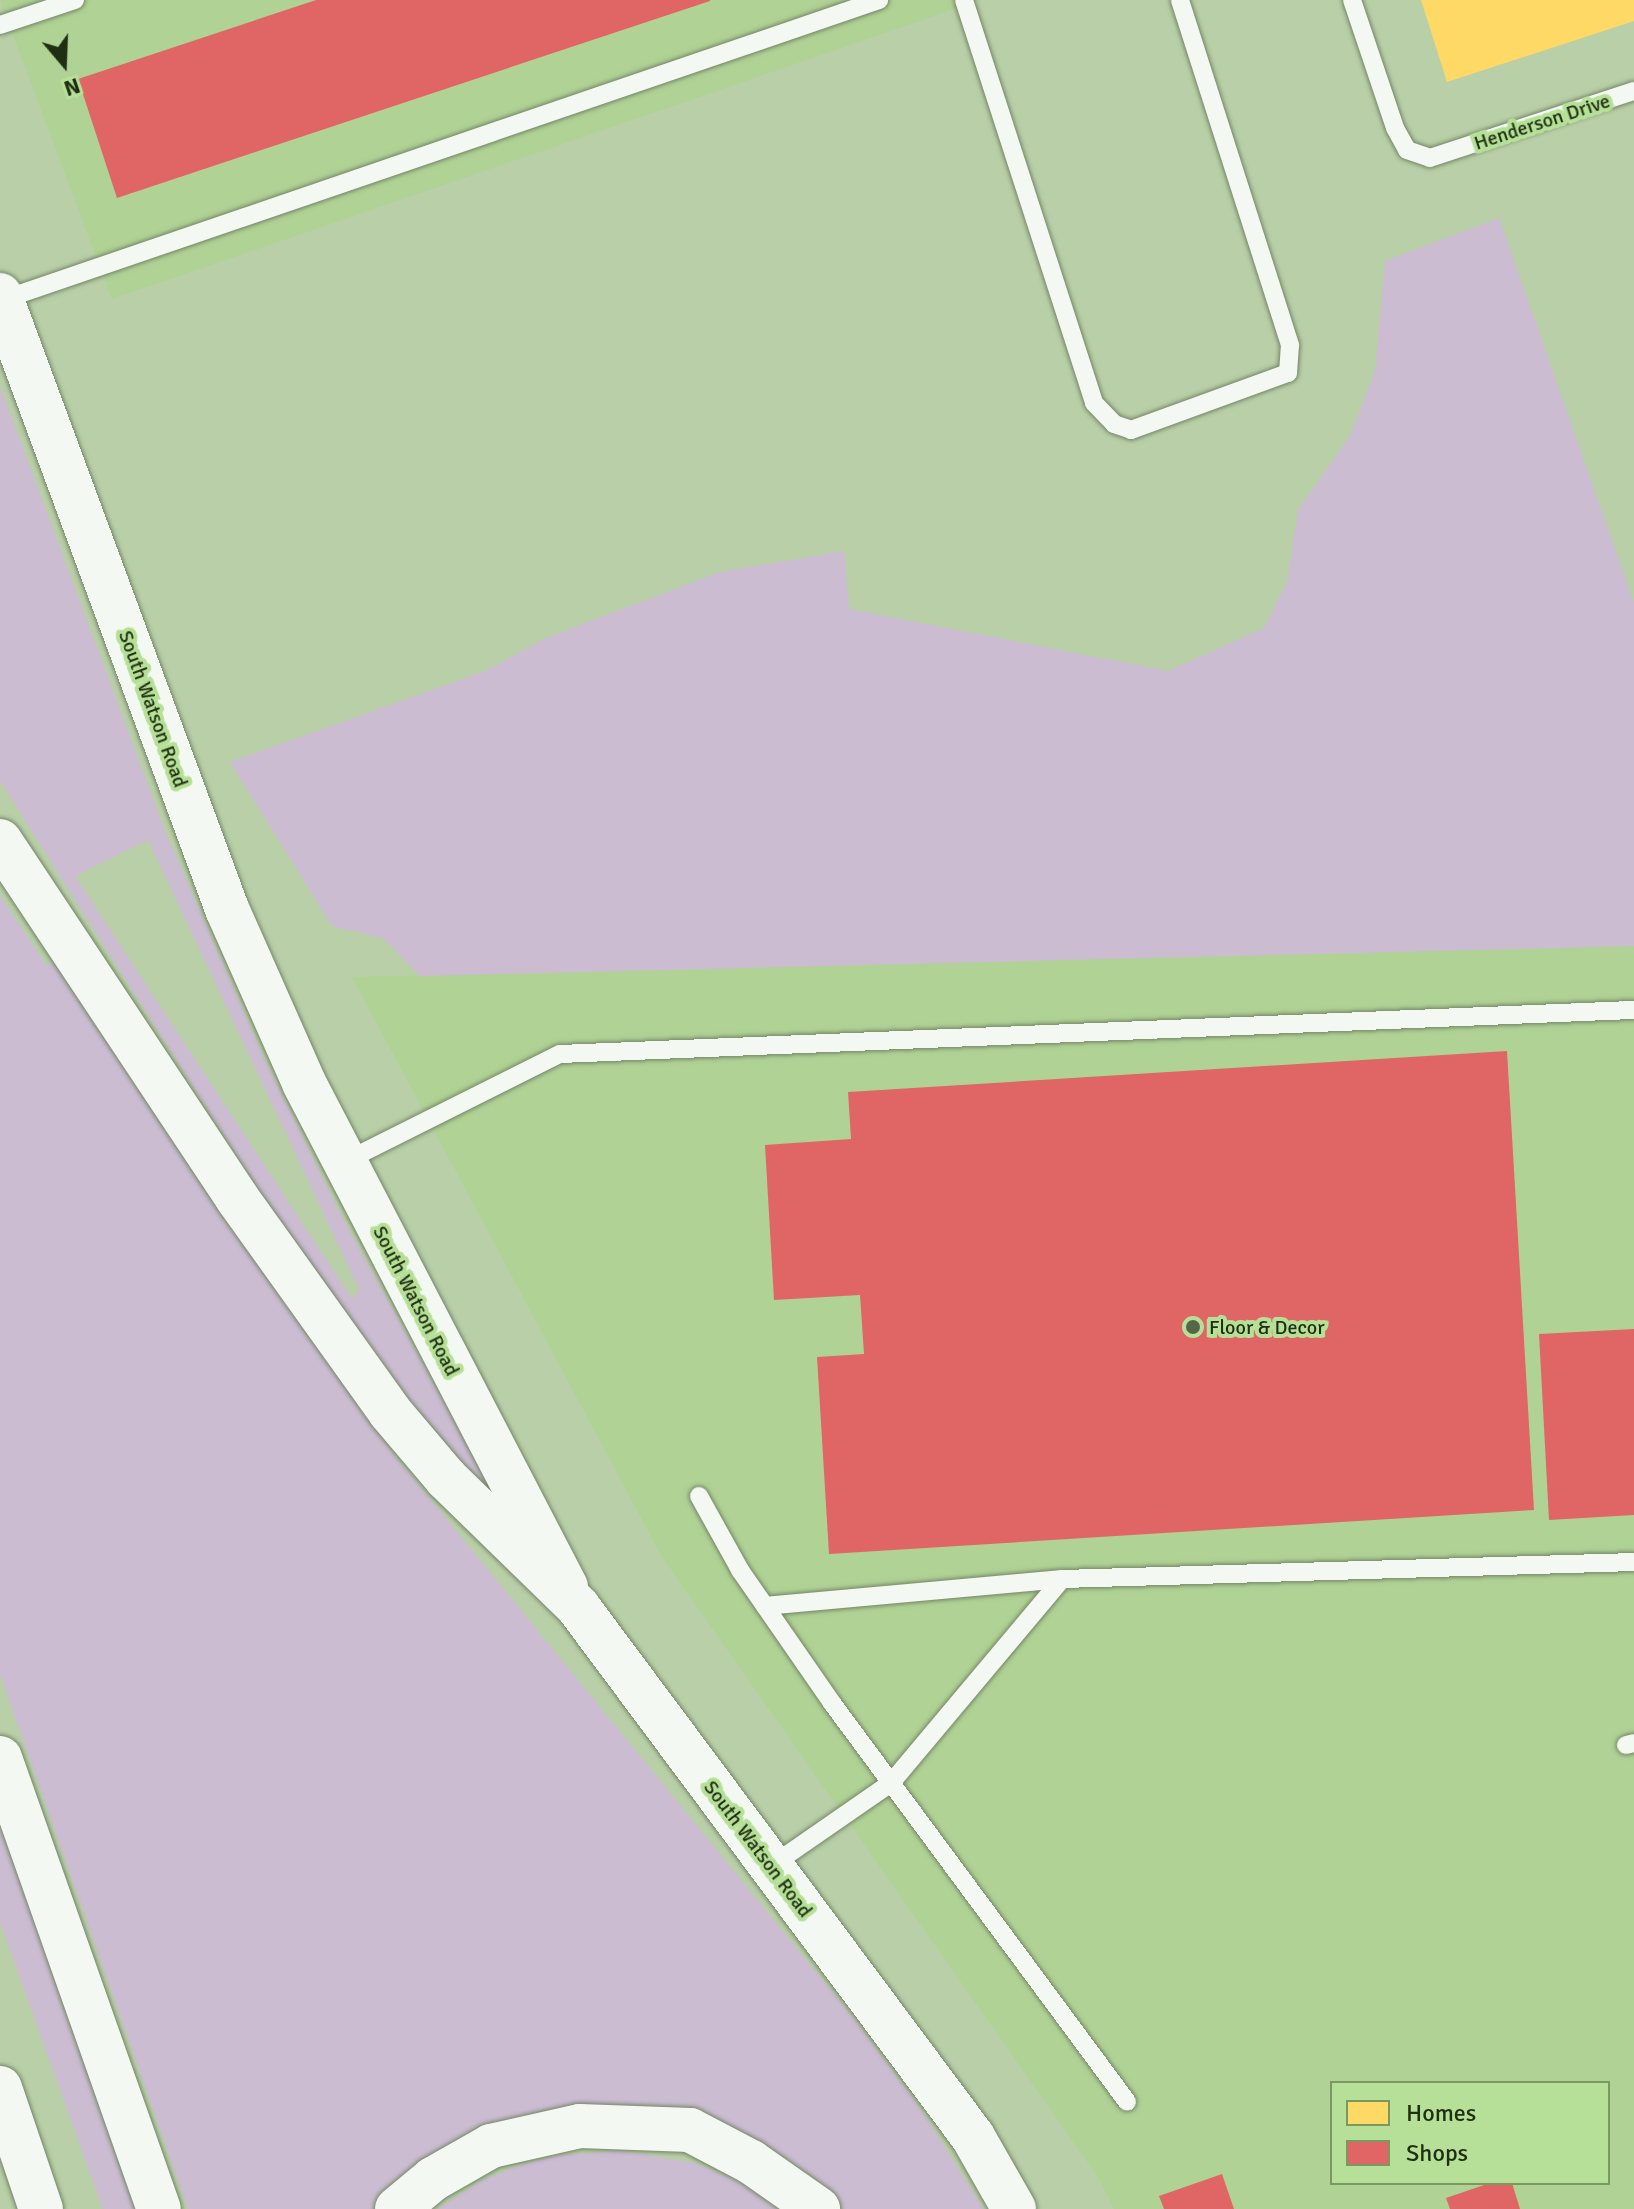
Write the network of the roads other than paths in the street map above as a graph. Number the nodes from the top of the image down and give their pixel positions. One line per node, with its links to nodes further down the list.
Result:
1 (879, 0): 8 (lane)
2 (964, 0): 3 (lane)
3 (1180, 0)
4 (1352, 0): 7 (lane, Henderson Drive)
5 (70, 1): 6 (lane)
6 (0, 25)
7 (1634, 91)
8 (1, 297): 11 (main road, South Watson Road)
9 (0, 841): 16 (main road)
10 (1634, 1010): 11 (lane)
11 (344, 1162): 16 (main road, South Watson Road)
12 (699, 1496): 15 (lane)
13 (1634, 1562): 14 (lane)
14 (1062, 1579): 15 (lane); 18 (lane)
15 (765, 1606): 18 (lane)
16 (578, 1607): 19 (main road, South Watson Road)
17 (0, 1758): 23 (main road)
18 (891, 1783): 19 (lane); 21 (lane)
19 (771, 1866): 26 (main road, South Watson Road)
20 (0, 2088): 22 (main road)
21 (1127, 2102)
22 (41, 2209)
23 (159, 2209)
24 (397, 2209): 25 (main road)
25 (818, 2209)
26 (1014, 2209)

